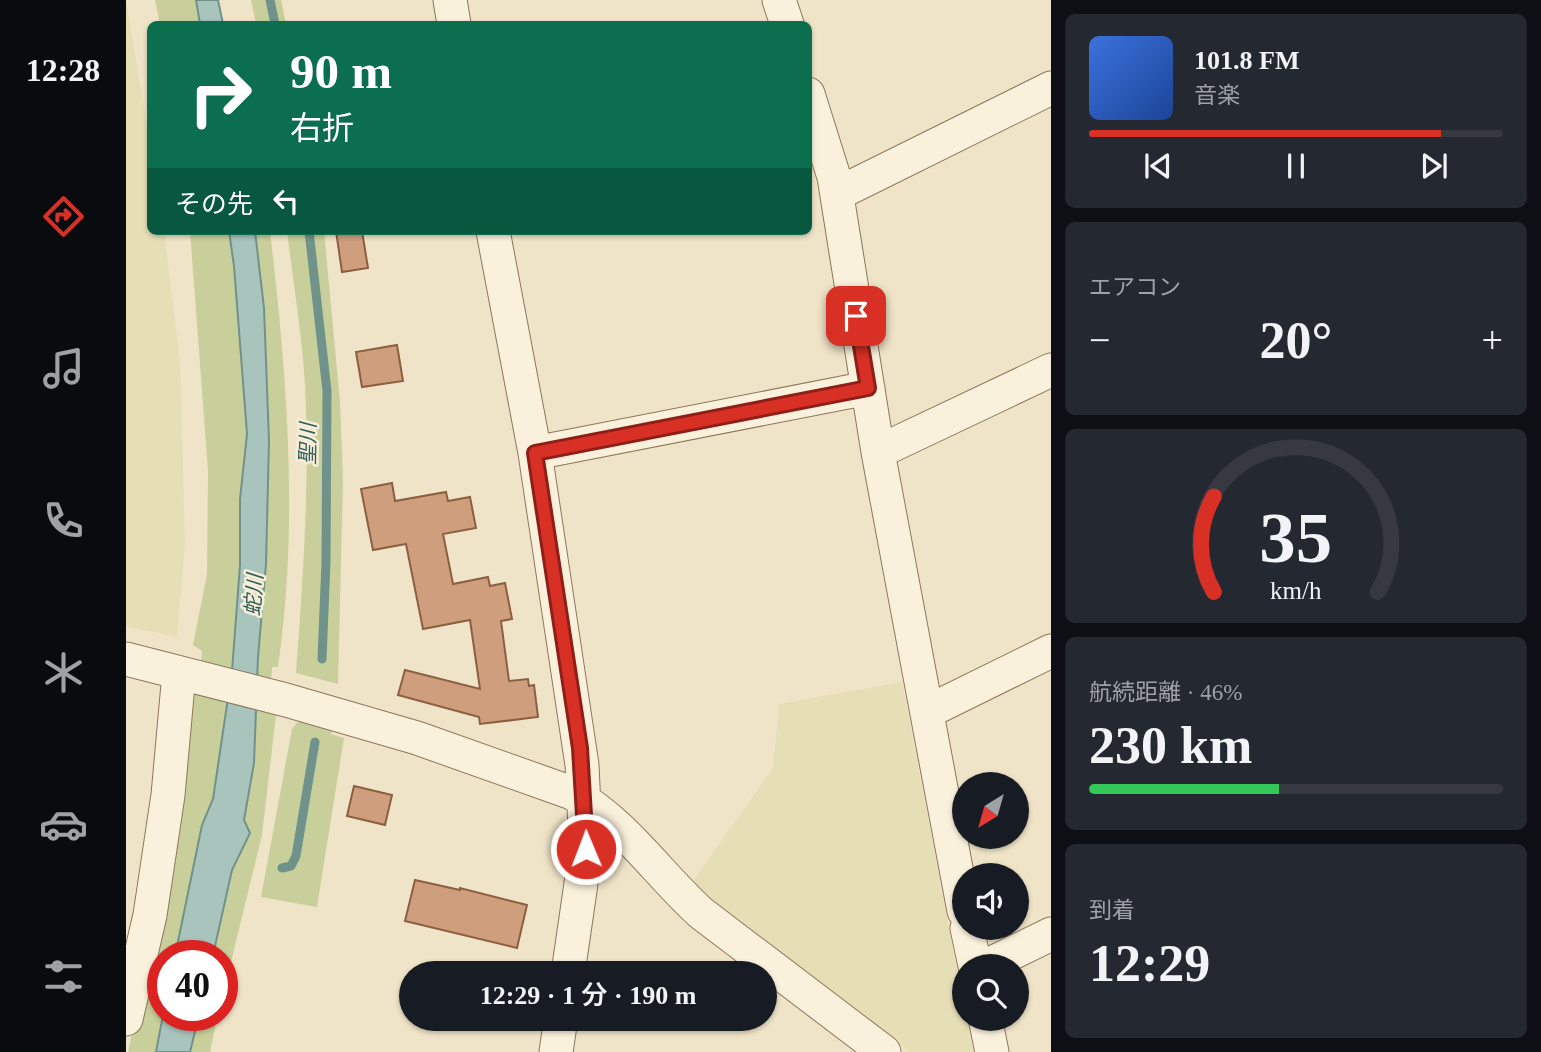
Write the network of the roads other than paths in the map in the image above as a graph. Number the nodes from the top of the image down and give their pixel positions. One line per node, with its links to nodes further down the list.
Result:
1 (450, 0): 3 (street)
2 (779, 0): 4 (street)
3 (454, 21)
4 (786, 21)
5 (1051, 88): 7 (street)
6 (812, 107): 7 (street)
7 (837, 194): 10 (street)
8 (494, 235): 12 (street)
9 (1051, 370): 11 (street)
10 (868, 388): 11 (street); 12 (street)
11 (878, 452): 16 (street)
12 (535, 453): 17 (street)
13 (1051, 651): 16 (street)
14 (126, 659): 15 (street)
15 (185, 674): 17 (street); 22 (street)
16 (927, 712): 18 (street)
17 (585, 800): 21 (street); 26 (street)
18 (955, 863)
19 (1051, 934): 20 (street)
20 (1010, 954)
21 (570, 961)
22 (126, 1018)
23 (559, 1031): 25 (street)
24 (988, 1031): 27 (street)
25 (556, 1052)
26 (884, 1052)
27 (992, 1052)

